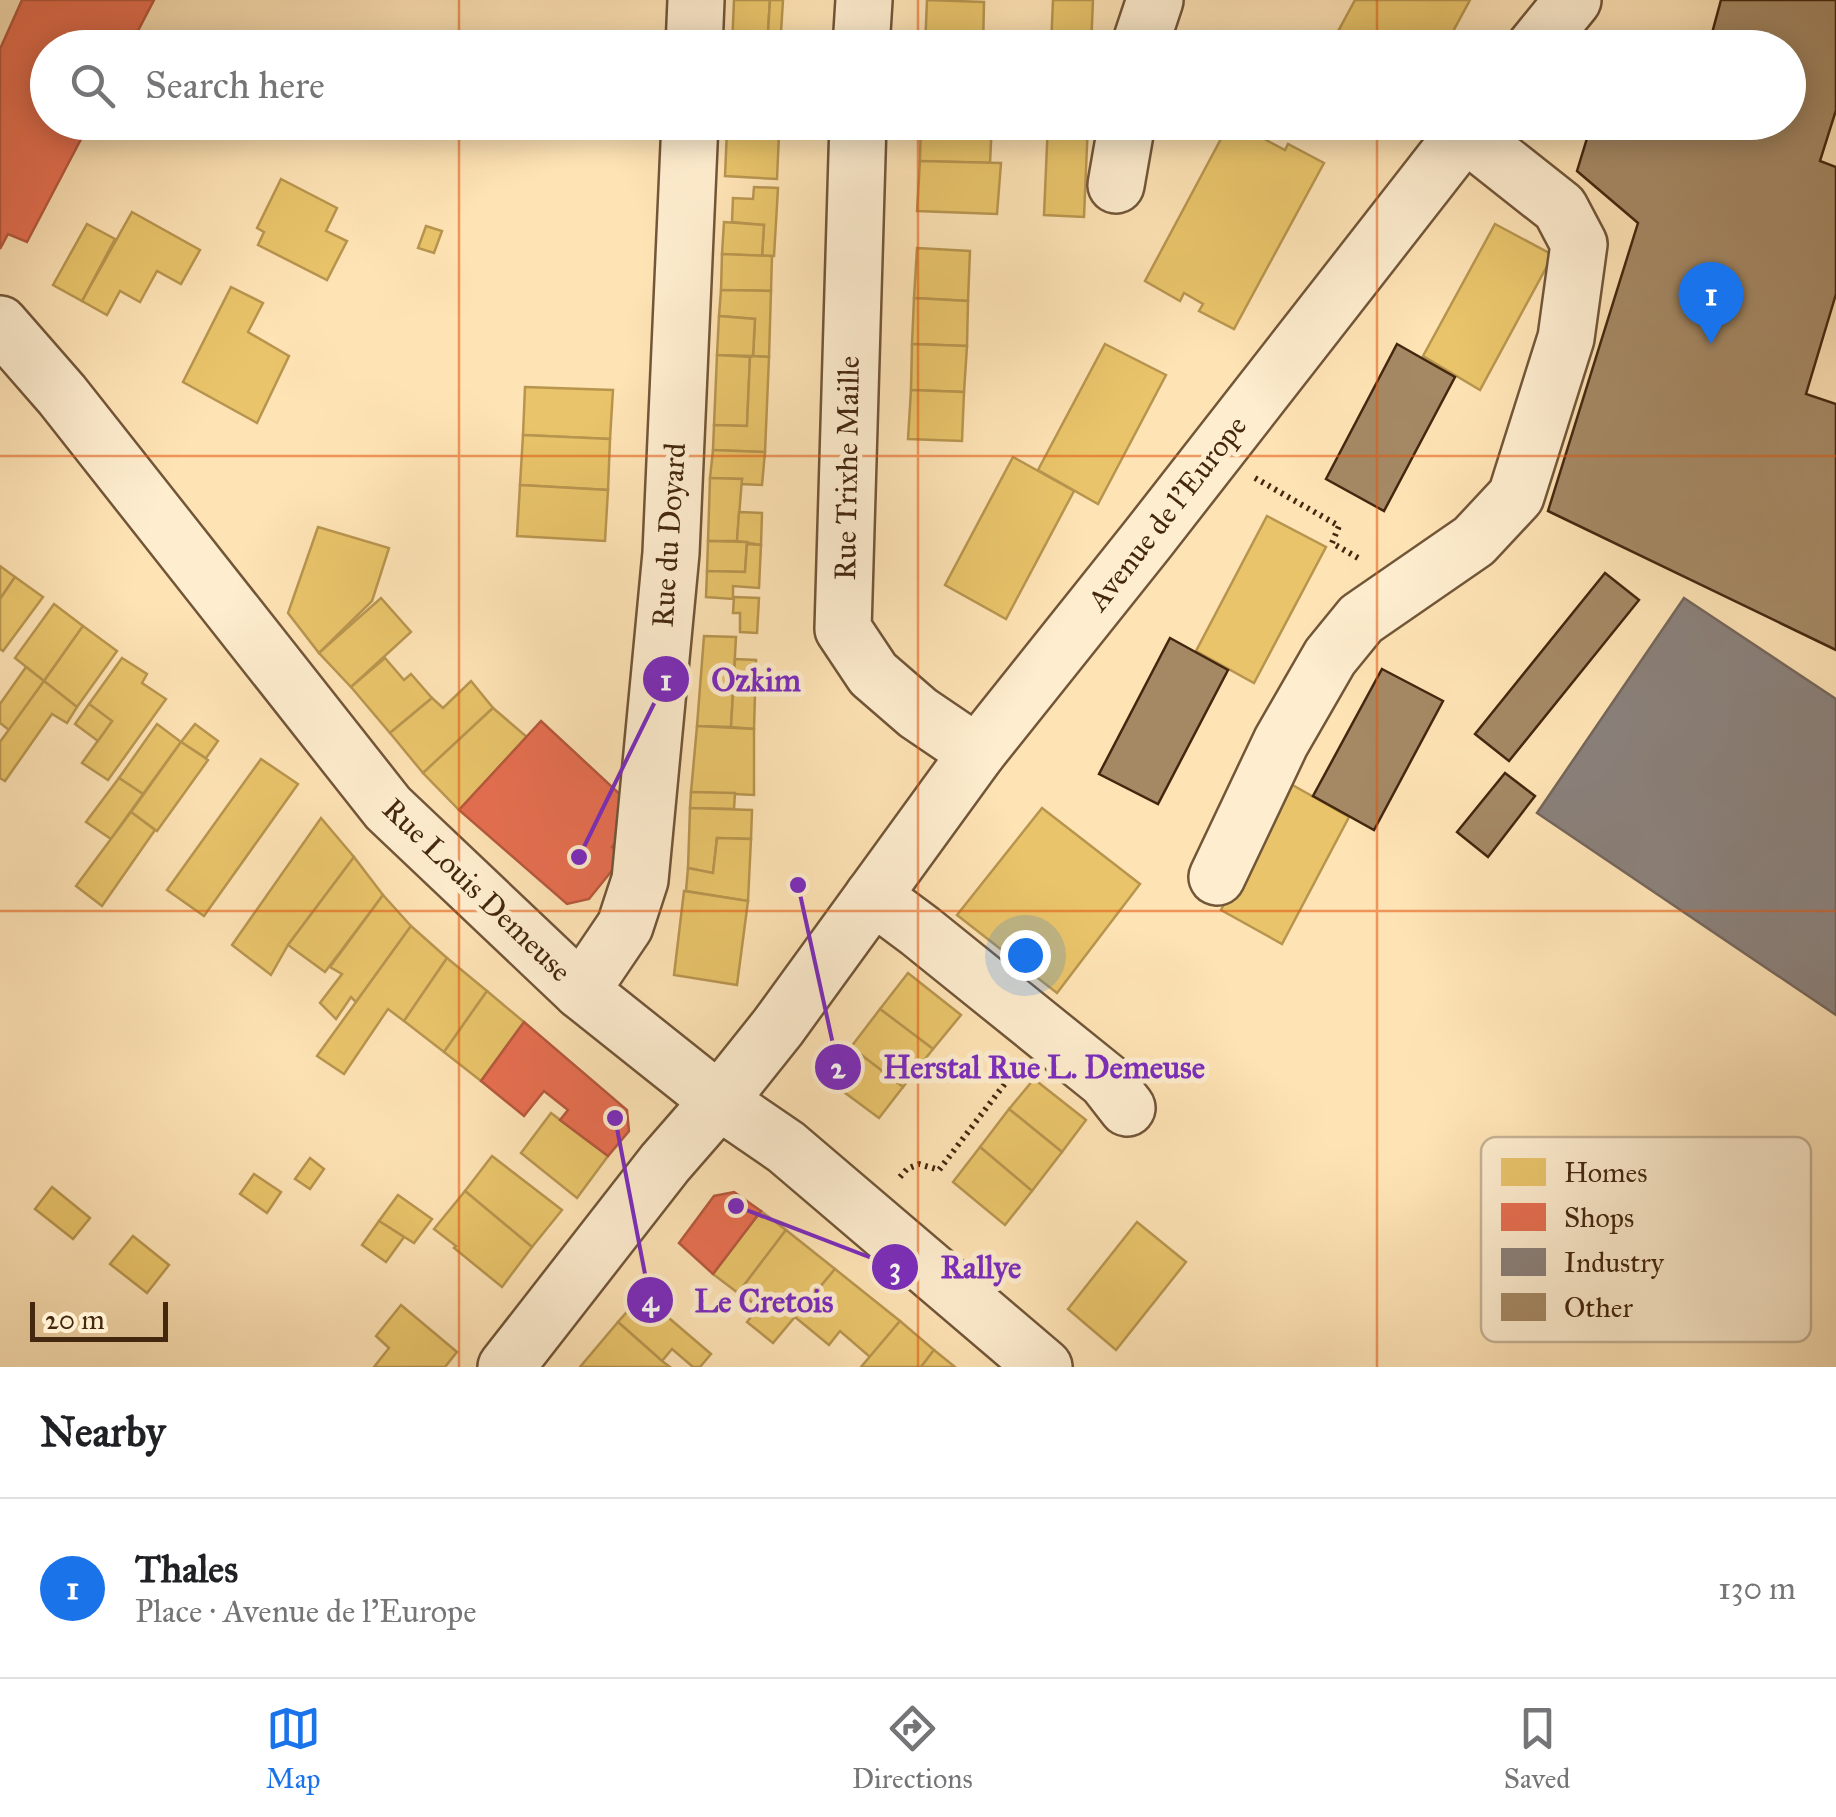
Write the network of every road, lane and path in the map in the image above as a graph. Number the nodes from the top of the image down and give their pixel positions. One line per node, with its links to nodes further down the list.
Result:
1 (696, 0): 5 (street)
2 (864, 0): 6 (street)
3 (1155, 0): 7 (street)
4 (1572, 0): 8 (street)
5 (695, 30)
6 (862, 30)
7 (1145, 30)
8 (1548, 30)
9 (689, 140): 21 (street, Rue du Doyard)
10 (857, 140): 18 (street, Rue Trixhe Maille)
11 (1124, 140): 14 (street)
12 (1460, 140): 16 (street, Avenue de l'Europe)
13 (1483, 140): 17 (street, Avenue de l'Europe)
14 (1116, 185)
15 (0, 324): 21 (street, Rue Louis Demeuse)
16 (1214, 454): 17 (path); 18 (street, Avenue de l'Europe)
17 (1409, 588): 19 (street, Avenue de l'Europe)
18 (977, 752): 20 (street, Avenue de l'Europe)
19 (1217, 877)
20 (873, 896): 22 (street); 23 (street, Avenue de l'Europe)
21 (581, 991): 23 (street, Rue Louis Demeuse)
22 (1043, 1030): 24 (street); 25 (path)
23 (719, 1100): 25 (street, Rue Louis Demeuse); 26 (street, Avenue de l'Europe)
24 (1126, 1108)
25 (868, 1217): 27 (street, Rue Louis Demeuse)
26 (506, 1367)
27 (1044, 1367)

